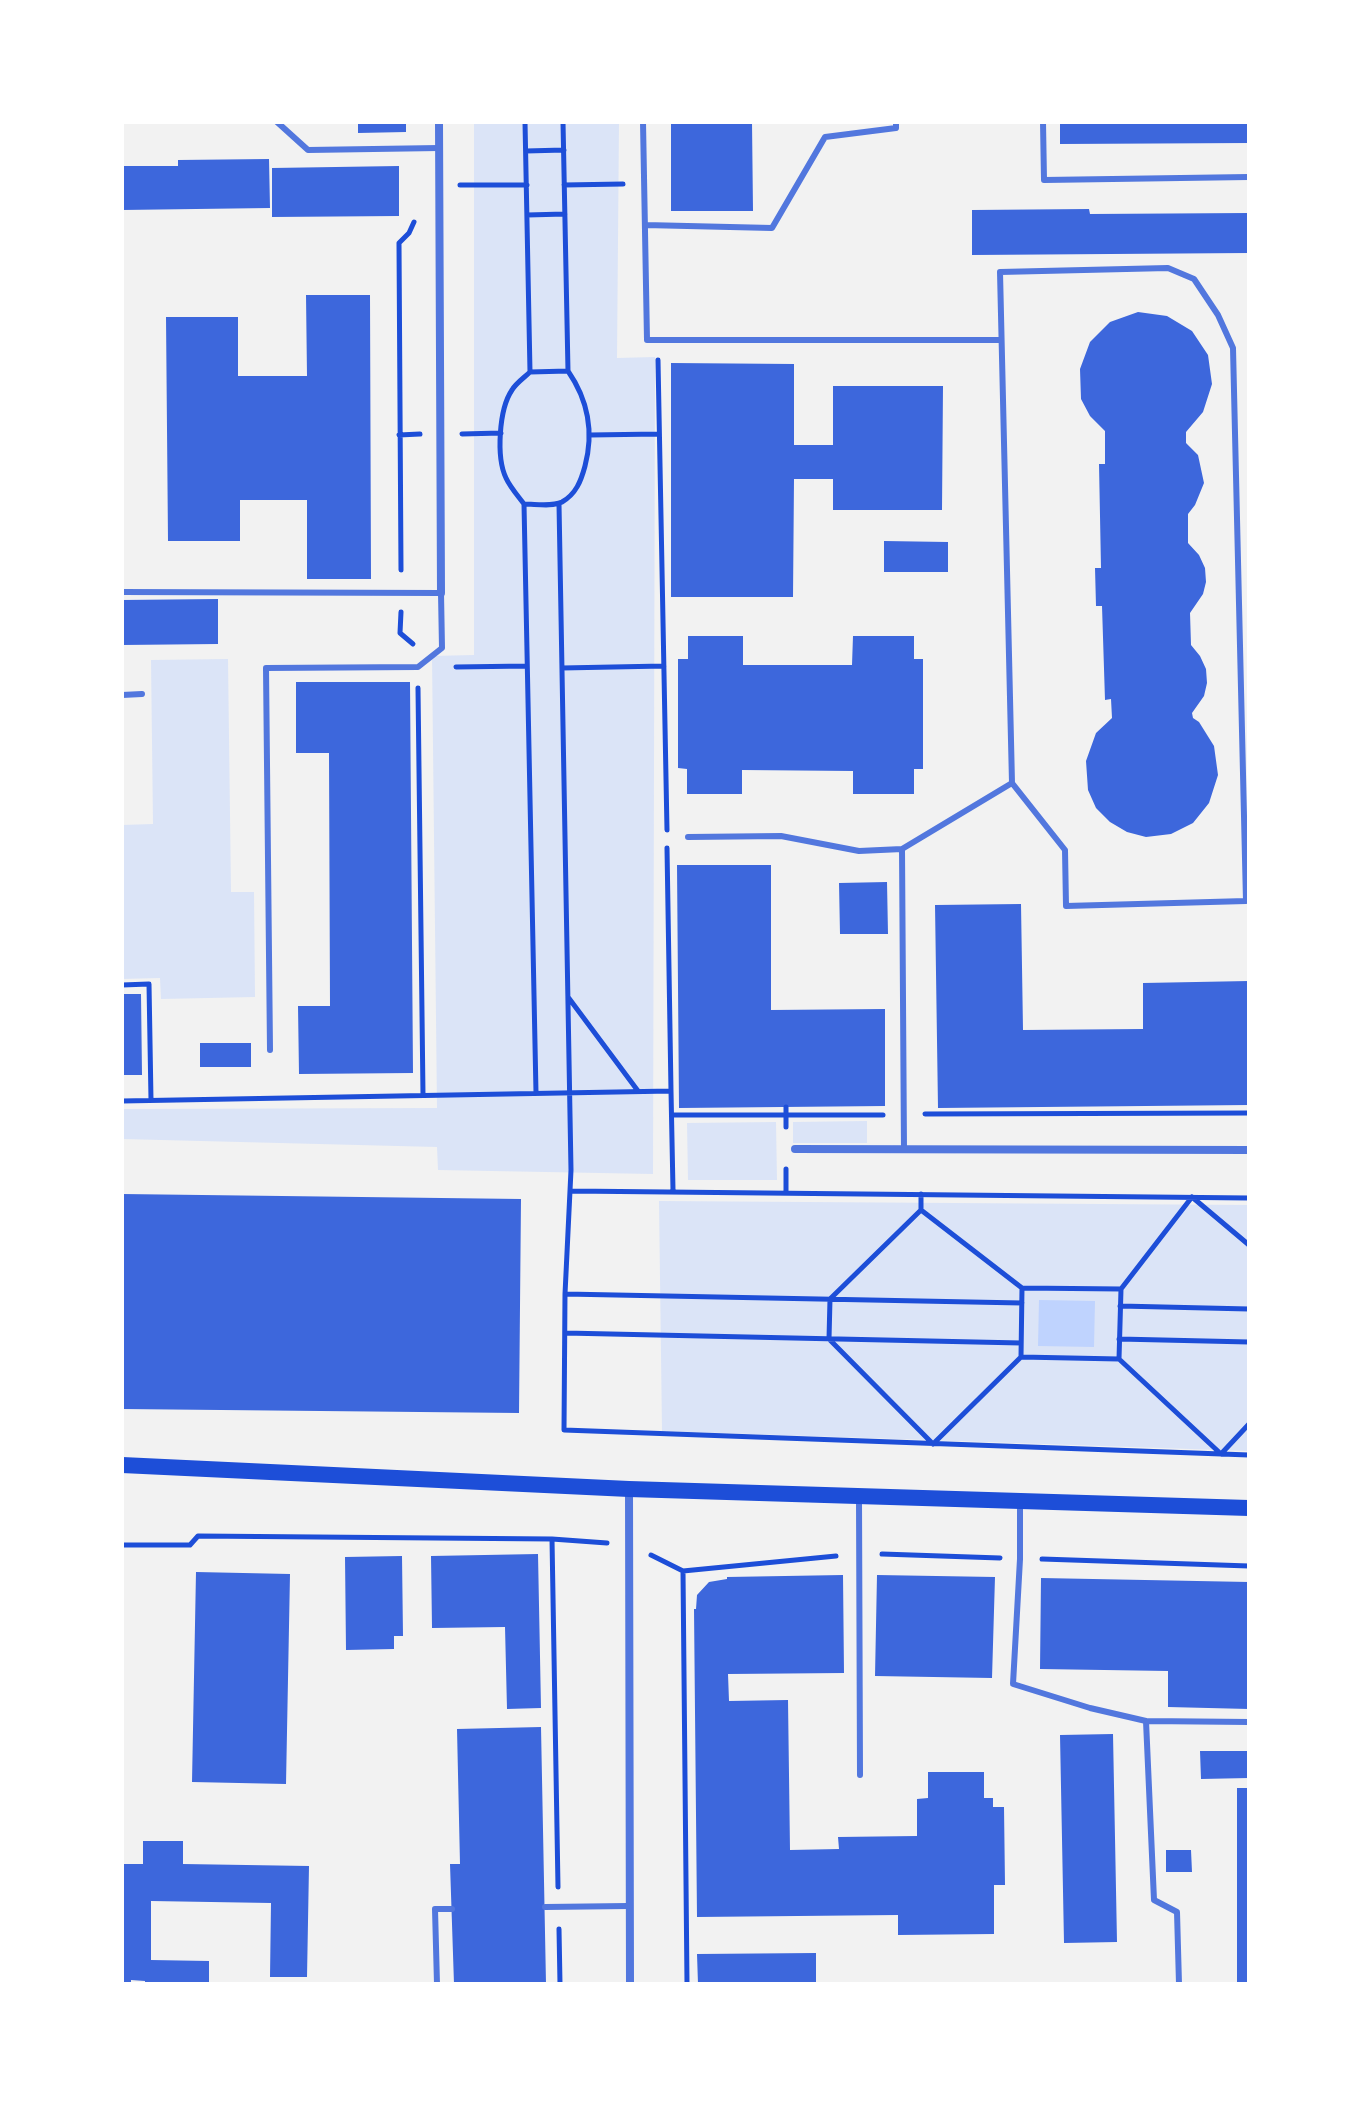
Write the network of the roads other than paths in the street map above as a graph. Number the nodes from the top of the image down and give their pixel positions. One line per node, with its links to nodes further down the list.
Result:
1 (277, 122): 6 (lane)
2 (439, 122): 6 (street)
3 (643, 122): 8 (lane)
4 (896, 122): 8 (lane)
5 (1043, 122): 7 (lane)
6 (439, 148): 11 (street)
7 (1249, 177)
8 (645, 225): 9 (lane)
9 (1001, 340): 14 (lane); 14 (lane)
10 (122, 592): 11 (lane)
11 (441, 593): 17 (lane)
12 (142, 694): 13 (lane)
13 (122, 695)
14 (1012, 783): 16 (lane)
15 (688, 837): 16 (lane)
16 (902, 849): 19 (lane)
17 (270, 1050)
18 (795, 1149): 19 (street)
19 (904, 1150): 20 (street)
20 (1249, 1150)
21 (122, 1465): 22 (main road)
22 (629, 1489): 23 (main road); 29 (street)
23 (859, 1495): 24 (main road); 28 (lane)
24 (1020, 1500): 25 (main road); 26 (lane)
25 (1249, 1508)
26 (1146, 1721): 27 (lane); 34 (lane)
27 (1249, 1722)
28 (860, 1775)
29 (628, 1906): 30 (lane); 33 (street)
30 (545, 1907)
31 (452, 1909): 32 (lane)
32 (437, 1984)
33 (630, 1984)
34 (1179, 1984)

